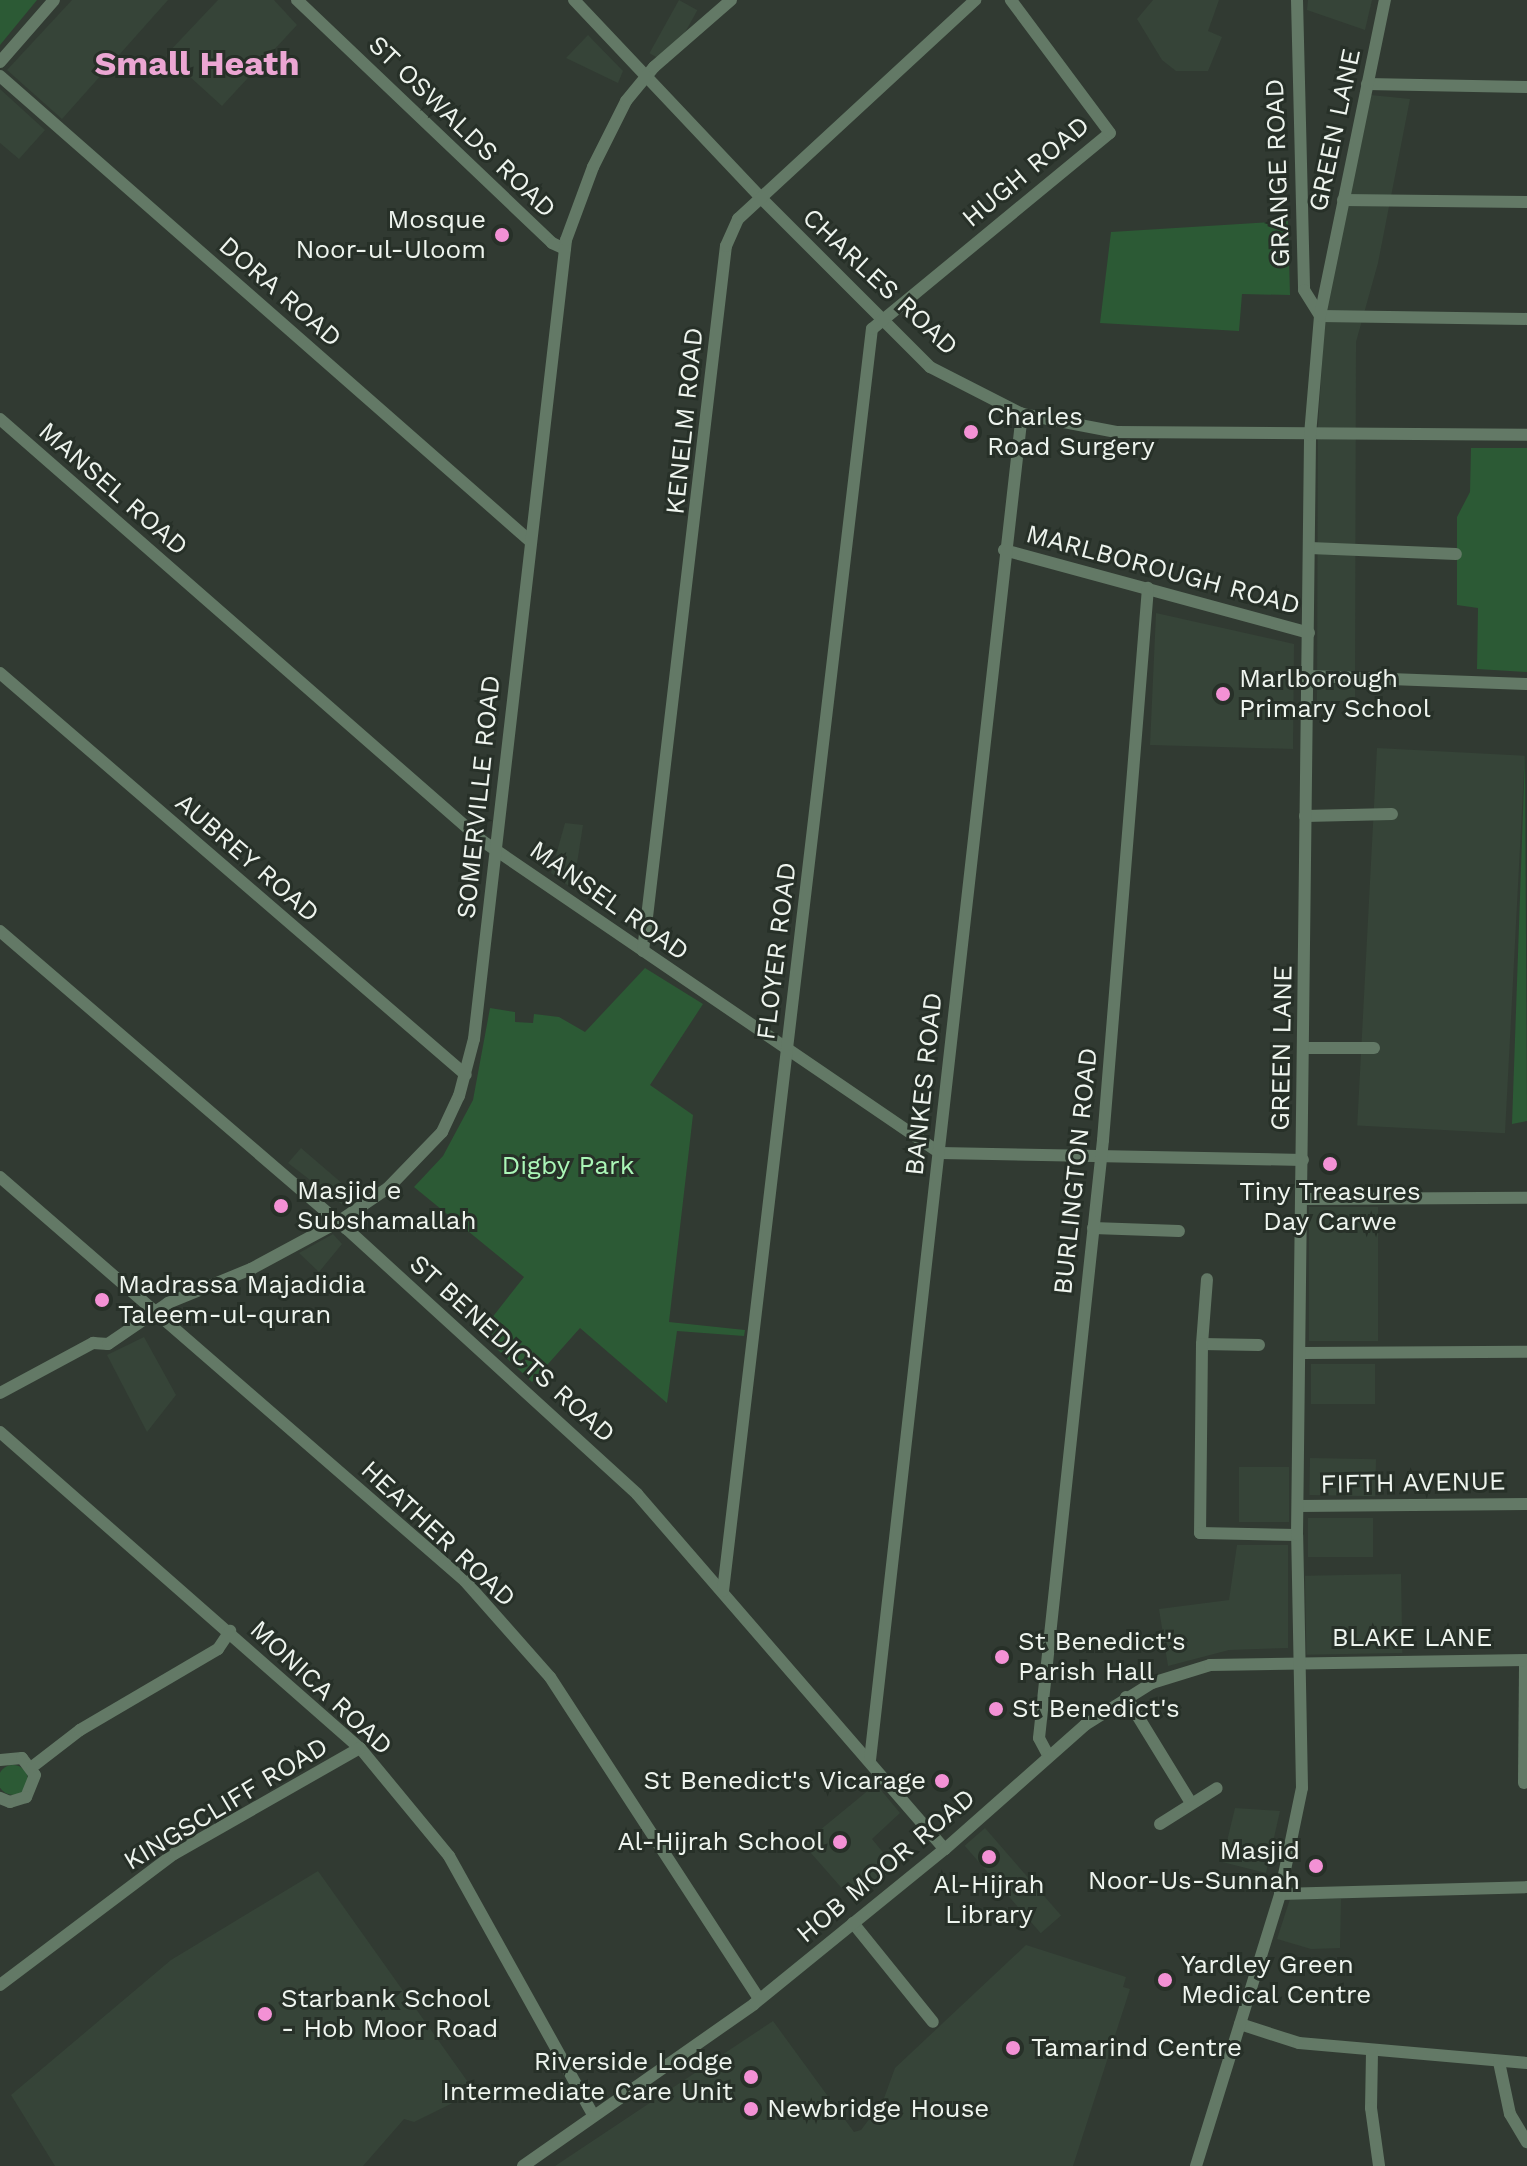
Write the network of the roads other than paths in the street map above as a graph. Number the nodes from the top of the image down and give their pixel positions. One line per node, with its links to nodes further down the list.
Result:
1 (54, 0): 9 (street)
2 (297, 0): 17 (street, ST OSWALDS ROAD)
3 (574, 0): 10 (street, CHARLES ROAD)
4 (731, 0): 10 (street, SOMERVILLE ROAD)
5 (975, 0): 14 (street, KENELM ROAD)
6 (1011, 0): 19 (street, HUGH ROAD)
7 (1297, 0): 18 (street, GRANGE ROAD)
8 (1385, 0): 12 (street, GREEN LANE)
9 (0, 62)
10 (648, 74): 14 (street, CHARLES ROAD); 17 (street, SOMERVILLE ROAD)
11 (0, 76): 25 (street, DORA ROAD)
12 (1367, 84): 13 (street); 15 (street, GREEN LANE)
13 (1527, 87)
14 (762, 199): 19 (street, CHARLES ROAD); 38 (street, KENELM ROAD)
15 (1343, 200): 16 (street); 18 (street, GREEN LANE)
16 (1527, 202)
17 (565, 249): 25 (street, SOMERVILLE ROAD)
18 (1320, 316): 20 (street); 23 (street, GRANGE ROAD)
19 (881, 319): 21 (street, CHARLES ROAD); 41 (street, FLOYER ROAD)
20 (1527, 319)
21 (1022, 414): 23 (street, CHARLES ROAD); 27 (street, BANKES ROAD)
22 (0, 419): 36 (street, MANSEL ROAD)
23 (1310, 435): 24 (street, CHARLES ROAD); 26 (street, GREEN LANE)
24 (1527, 435)
25 (530, 541): 36 (street, SOMERVILLE ROAD)
26 (1310, 548): 28 (street); 30 (street, GREEN LANE)
27 (1004, 550): 29 (street, MARLBOROUGH ROAD); 43 (street, BANKES ROAD)
28 (1456, 554)
29 (1148, 588): 30 (street, MARLBOROUGH ROAD); 44 (street, BURLINGTON ROAD)
30 (1309, 633): 32 (street, GREEN LANE)
31 (0, 673): 42 (street, AUBREY ROAD)
32 (1308, 676): 33 (street); 35 (street, GREEN LANE)
33 (1527, 684)
34 (1392, 814): 35 (street)
35 (1305, 816): 39 (street, GREEN LANE)
36 (496, 850): 38 (street, MANSEL ROAD); 42 (street, SOMERVILLE ROAD)
37 (0, 931): 49 (street, ST BENEDICTS ROAD)
38 (643, 951): 41 (street, MANSEL ROAD)
39 (1303, 1048): 40 (street); 45 (street, GREEN LANE)
40 (1374, 1048)
41 (787, 1051): 43 (street, MANSEL ROAD); 63 (street, FLOYER ROAD)
42 (466, 1075): 49 (street, SOMERVILLE ROAD)
43 (940, 1153): 44 (street); 71 (street, BANKES ROAD)
44 (1101, 1156): 45 (street); 50 (street, BURLINGTON ROAD)
45 (1303, 1160): 48 (street, GREEN LANE)
46 (0, 1177): 53 (street, HEATHER ROAD)
47 (1527, 1198): 48 (street)
48 (1302, 1199): 57 (street, GREEN LANE)
49 (338, 1222): 53 (street, SOMERVILLE ROAD); 63 (street, ST BENEDICTS ROAD)
50 (1093, 1228): 51 (street); 69 (street, BURLINGTON ROAD)
51 (1179, 1231)
52 (1207, 1279): 54 (street)
53 (156, 1315): 58 (street, SOMERVILLE ROAD); 83 (street, HEATHER ROAD)
54 (1202, 1344): 55 (street); 62 (street)
55 (1259, 1345)
56 (1527, 1352): 57 (street)
57 (1302, 1353): 61 (street, GREEN LANE)
58 (0, 1393)
59 (0, 1432): 64 (street, MONICA ROAD)
60 (1527, 1504): 61 (street, FIFTH AVENUE)
61 (1299, 1506): 62 (street, GREEN LANE)
62 (1297, 1535): 66 (street, GREEN LANE)
63 (723, 1591): 71 (street, ST BENEDICTS ROAD)
64 (230, 1631): 68 (street, MONICA ROAD); 72 (street)
65 (1526, 1660): 66 (street, BLAKE LANE); 73 (street)
66 (1298, 1661): 67 (street, HOB MOOR ROAD); 80 (street, GREEN LANE)
67 (1126, 1697): 69 (street, HOB MOOR ROAD); 76 (street)
68 (360, 1748): 82 (street, KINGSCLIFF ROAD); 89 (street, MONICA ROAD)
69 (1048, 1755): 78 (street, HOB MOOR ROAD)
70 (0, 1760): 72 (street)
71 (870, 1760): 78 (street, ST BENEDICTS ROAD)
72 (32, 1767): 75 (street)
73 (1524, 1783)
74 (1217, 1788): 76 (street)
75 (0, 1798)
76 (1191, 1803): 77 (street)
77 (1160, 1824)
78 (945, 1849): 81 (street, HOB MOOR ROAD)
79 (1527, 1887): 80 (street)
80 (1280, 1894): 85 (street, GREEN LANE)
81 (853, 1923): 83 (street, HOB MOOR ROAD); 84 (street)
82 (0, 1985)
83 (759, 1999): 89 (street, HOB MOOR ROAD)
84 (933, 2022)
85 (1240, 2024): 86 (street); 92 (street, GREEN LANE)
86 (1372, 2052): 87 (street); 93 (street)
87 (1499, 2062): 88 (street); 90 (street)
88 (1527, 2063)
89 (593, 2115): 91 (street, HOB MOOR ROAD)
90 (1527, 2142)
91 (523, 2166)
92 (1196, 2166)
93 (1379, 2166)

